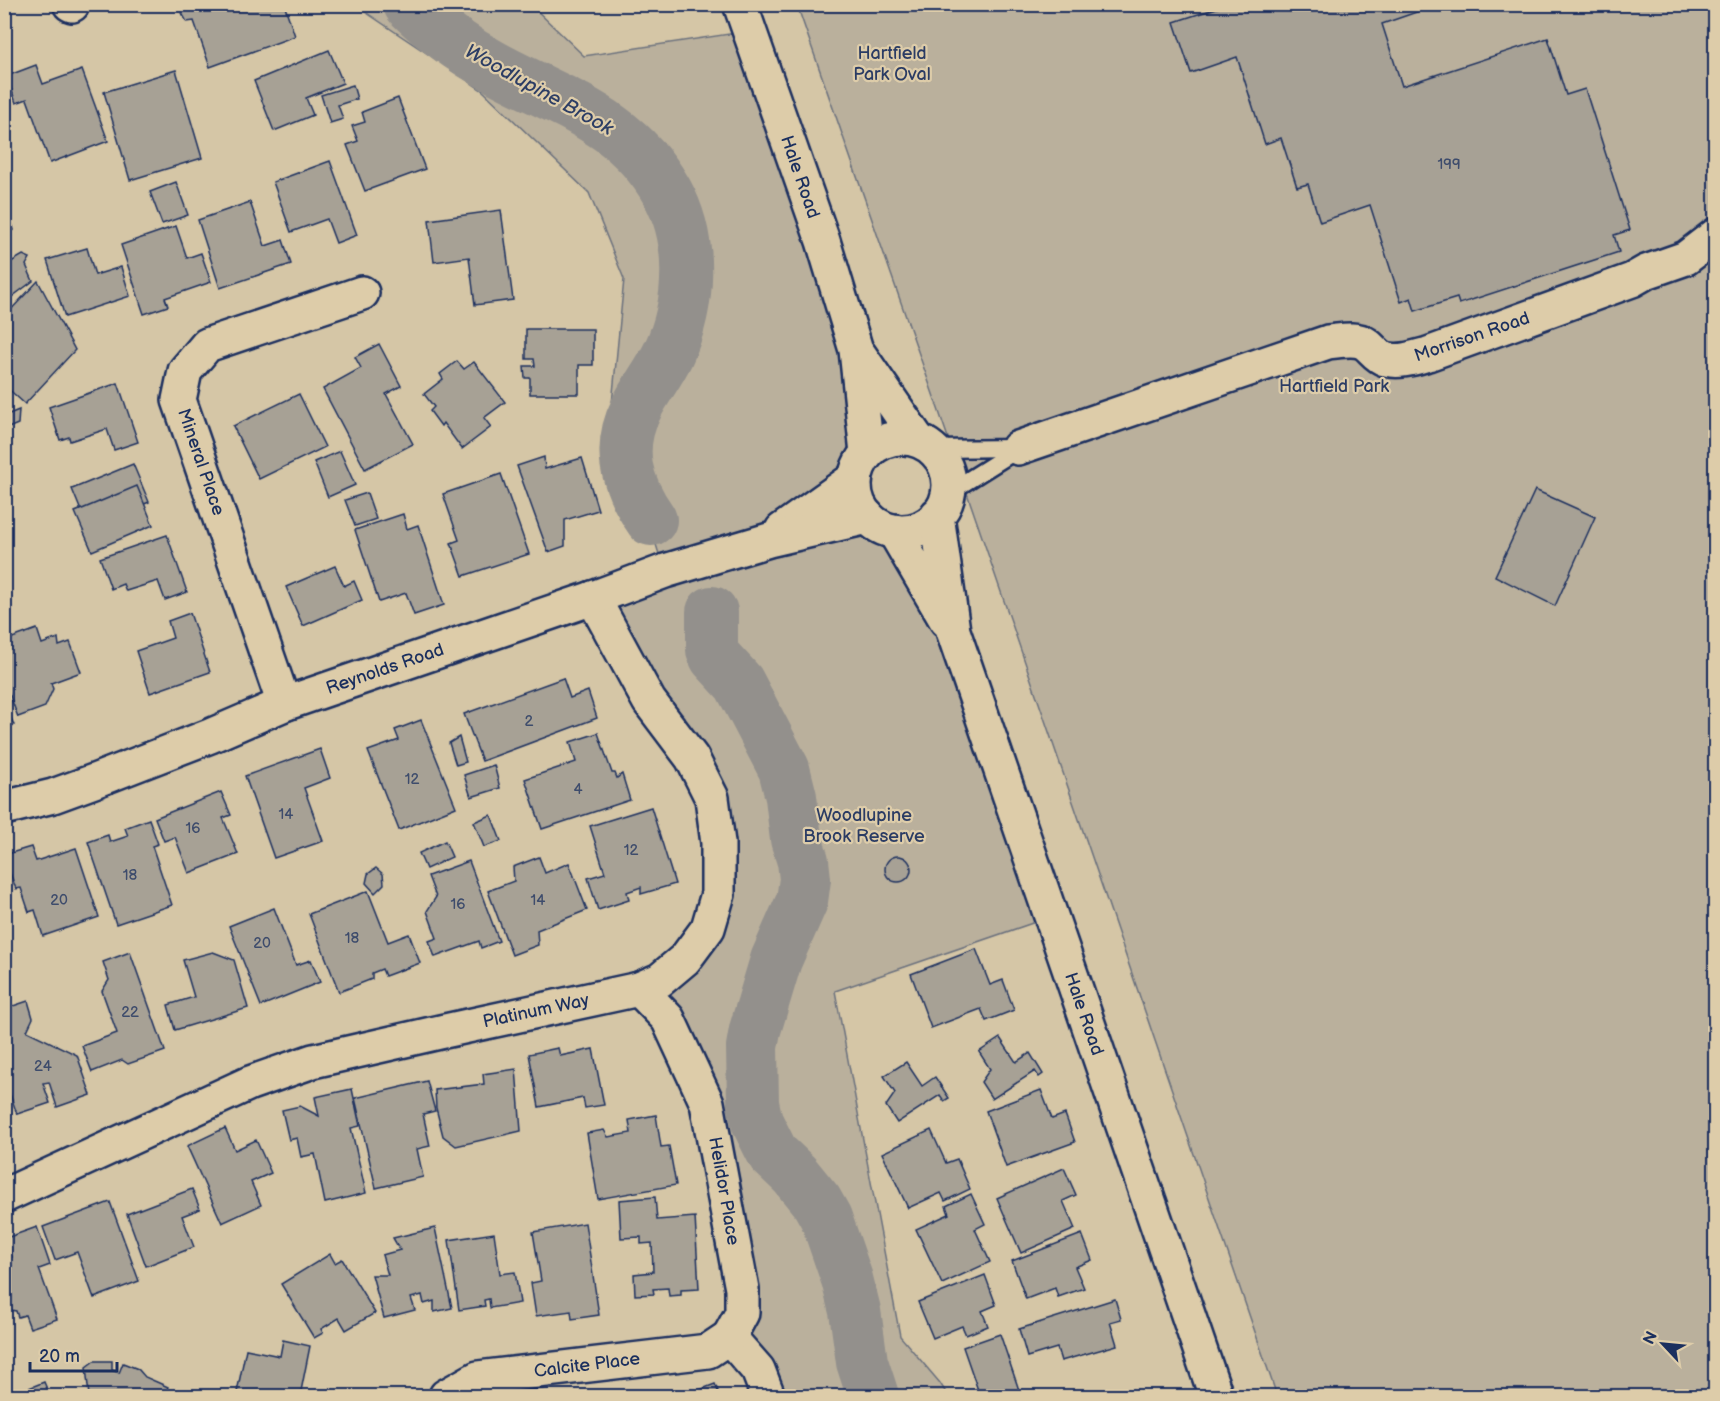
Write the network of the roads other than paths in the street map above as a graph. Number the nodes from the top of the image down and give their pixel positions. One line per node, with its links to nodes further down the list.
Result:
1 (740, 4): 4 (street, Hale Road)
2 (1716, 235): 6 (street, Morrison Road)
3 (362, 293): 13 (street, Mineral Place)
4 (856, 350): 5 (street, Hale Road); 7 (street, Hale Road)
5 (925, 445): 6 (lane, Morrison Road); 7 (street); 8 (street)
6 (1018, 448): 8 (lane, Morrison Road)
7 (861, 465): 9 (street); 10 (street, Reynolds Road)
8 (943, 504): 9 (street); 12 (street, Hale Road)
9 (881, 524): 10 (street, Reynolds Road); 12 (street, Hale Road)
10 (769, 540): 11 (street, Reynolds Road)
11 (593, 598): 13 (street, Reynolds Road); 15 (street, Platinum Way)
12 (953, 631): 20 (street, Hale Road)
13 (284, 704): 14 (street, Reynolds Road)
14 (4, 807)
15 (650, 985): 16 (street, Platinum Way); 17 (street, Helidor Place)
16 (4, 1196)
17 (729, 1337): 18 (street, Calcite Place); 19 (street)
18 (446, 1396)
19 (768, 1396)
20 (1216, 1396)

